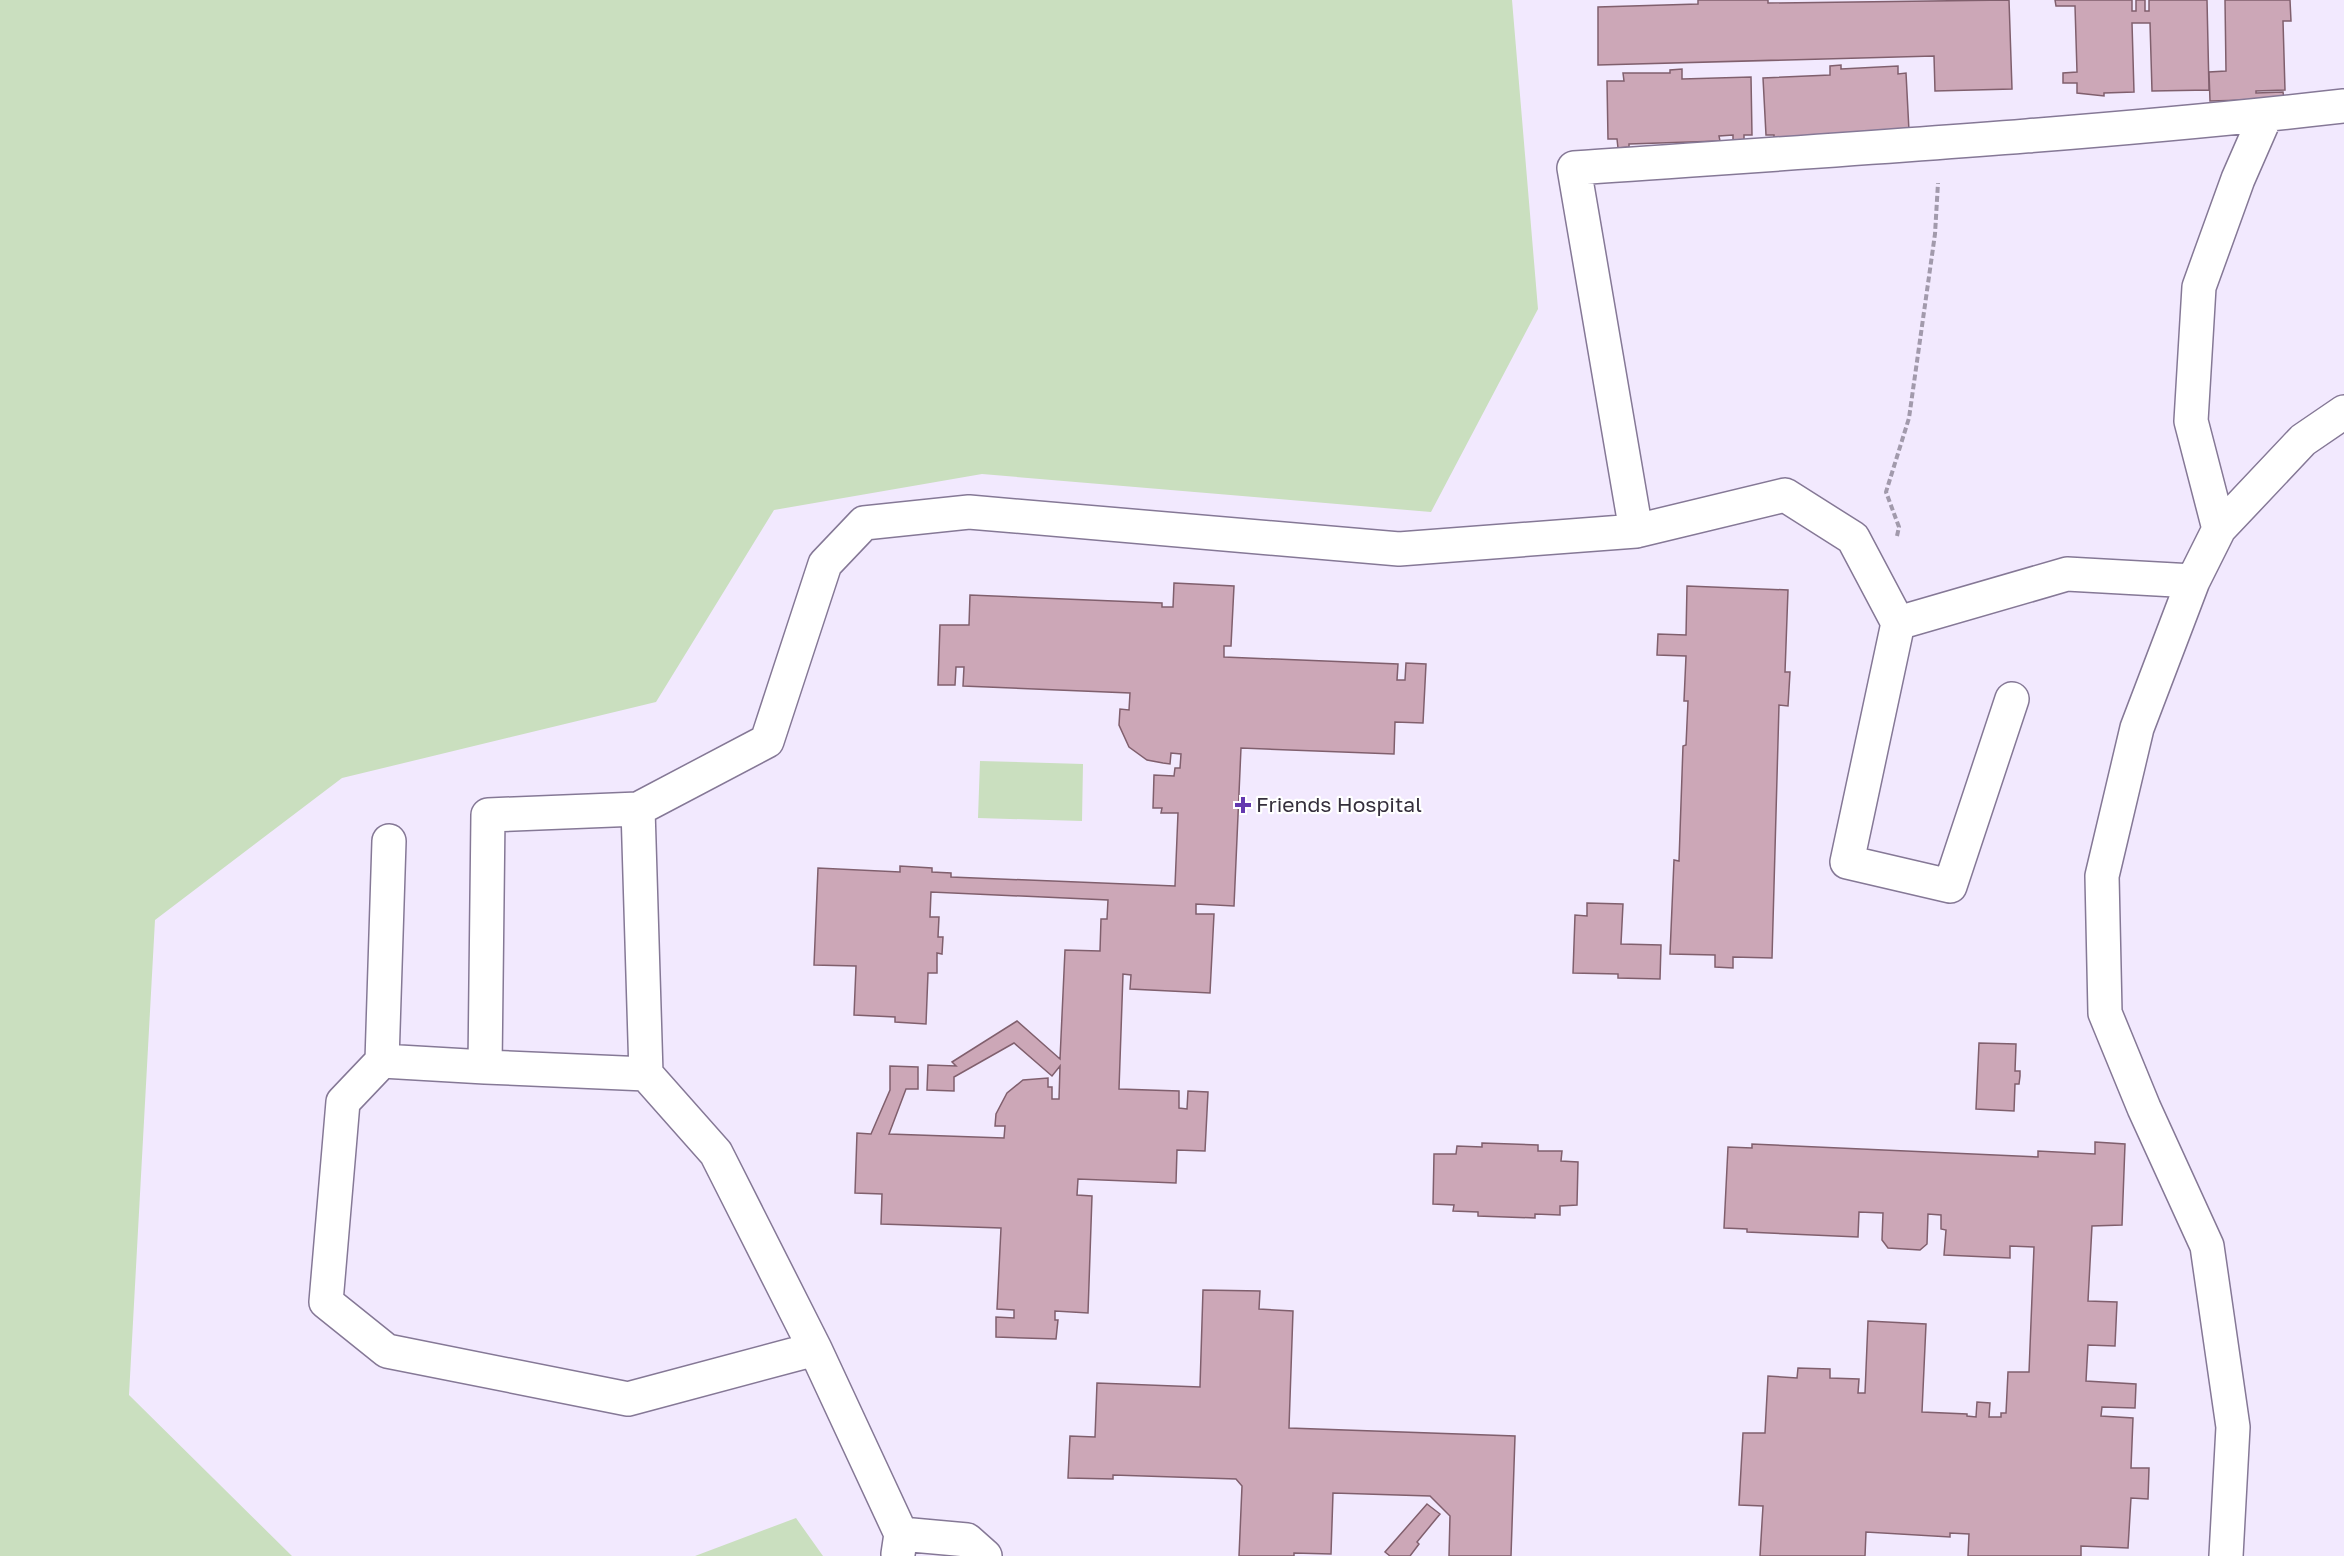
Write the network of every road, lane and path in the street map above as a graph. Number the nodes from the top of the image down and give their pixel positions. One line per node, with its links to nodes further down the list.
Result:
1 (2344, 106): 2 (lane)
2 (2266, 115): 3 (lane); 5 (lane)
3 (1941, 143): 6 (lane); 8 (path)
4 (2344, 412): 5 (lane)
5 (2219, 529): 7 (lane)
6 (1636, 531): 8 (lane); 11 (lane)
7 (2193, 581): 9 (lane); 19 (lane)
8 (1883, 594): 9 (lane)
9 (1898, 623): 10 (lane)
10 (2012, 699)
11 (638, 809): 14 (lane); 15 (lane)
12 (389, 841): 13 (lane)
13 (382, 1061): 14 (lane); 16 (lane)
14 (486, 1067): 15 (lane)
15 (646, 1074): 16 (lane)
16 (815, 1349): 17 (lane)
17 (899, 1545): 18 (lane)
18 (984, 1556)
19 (2226, 1556)

